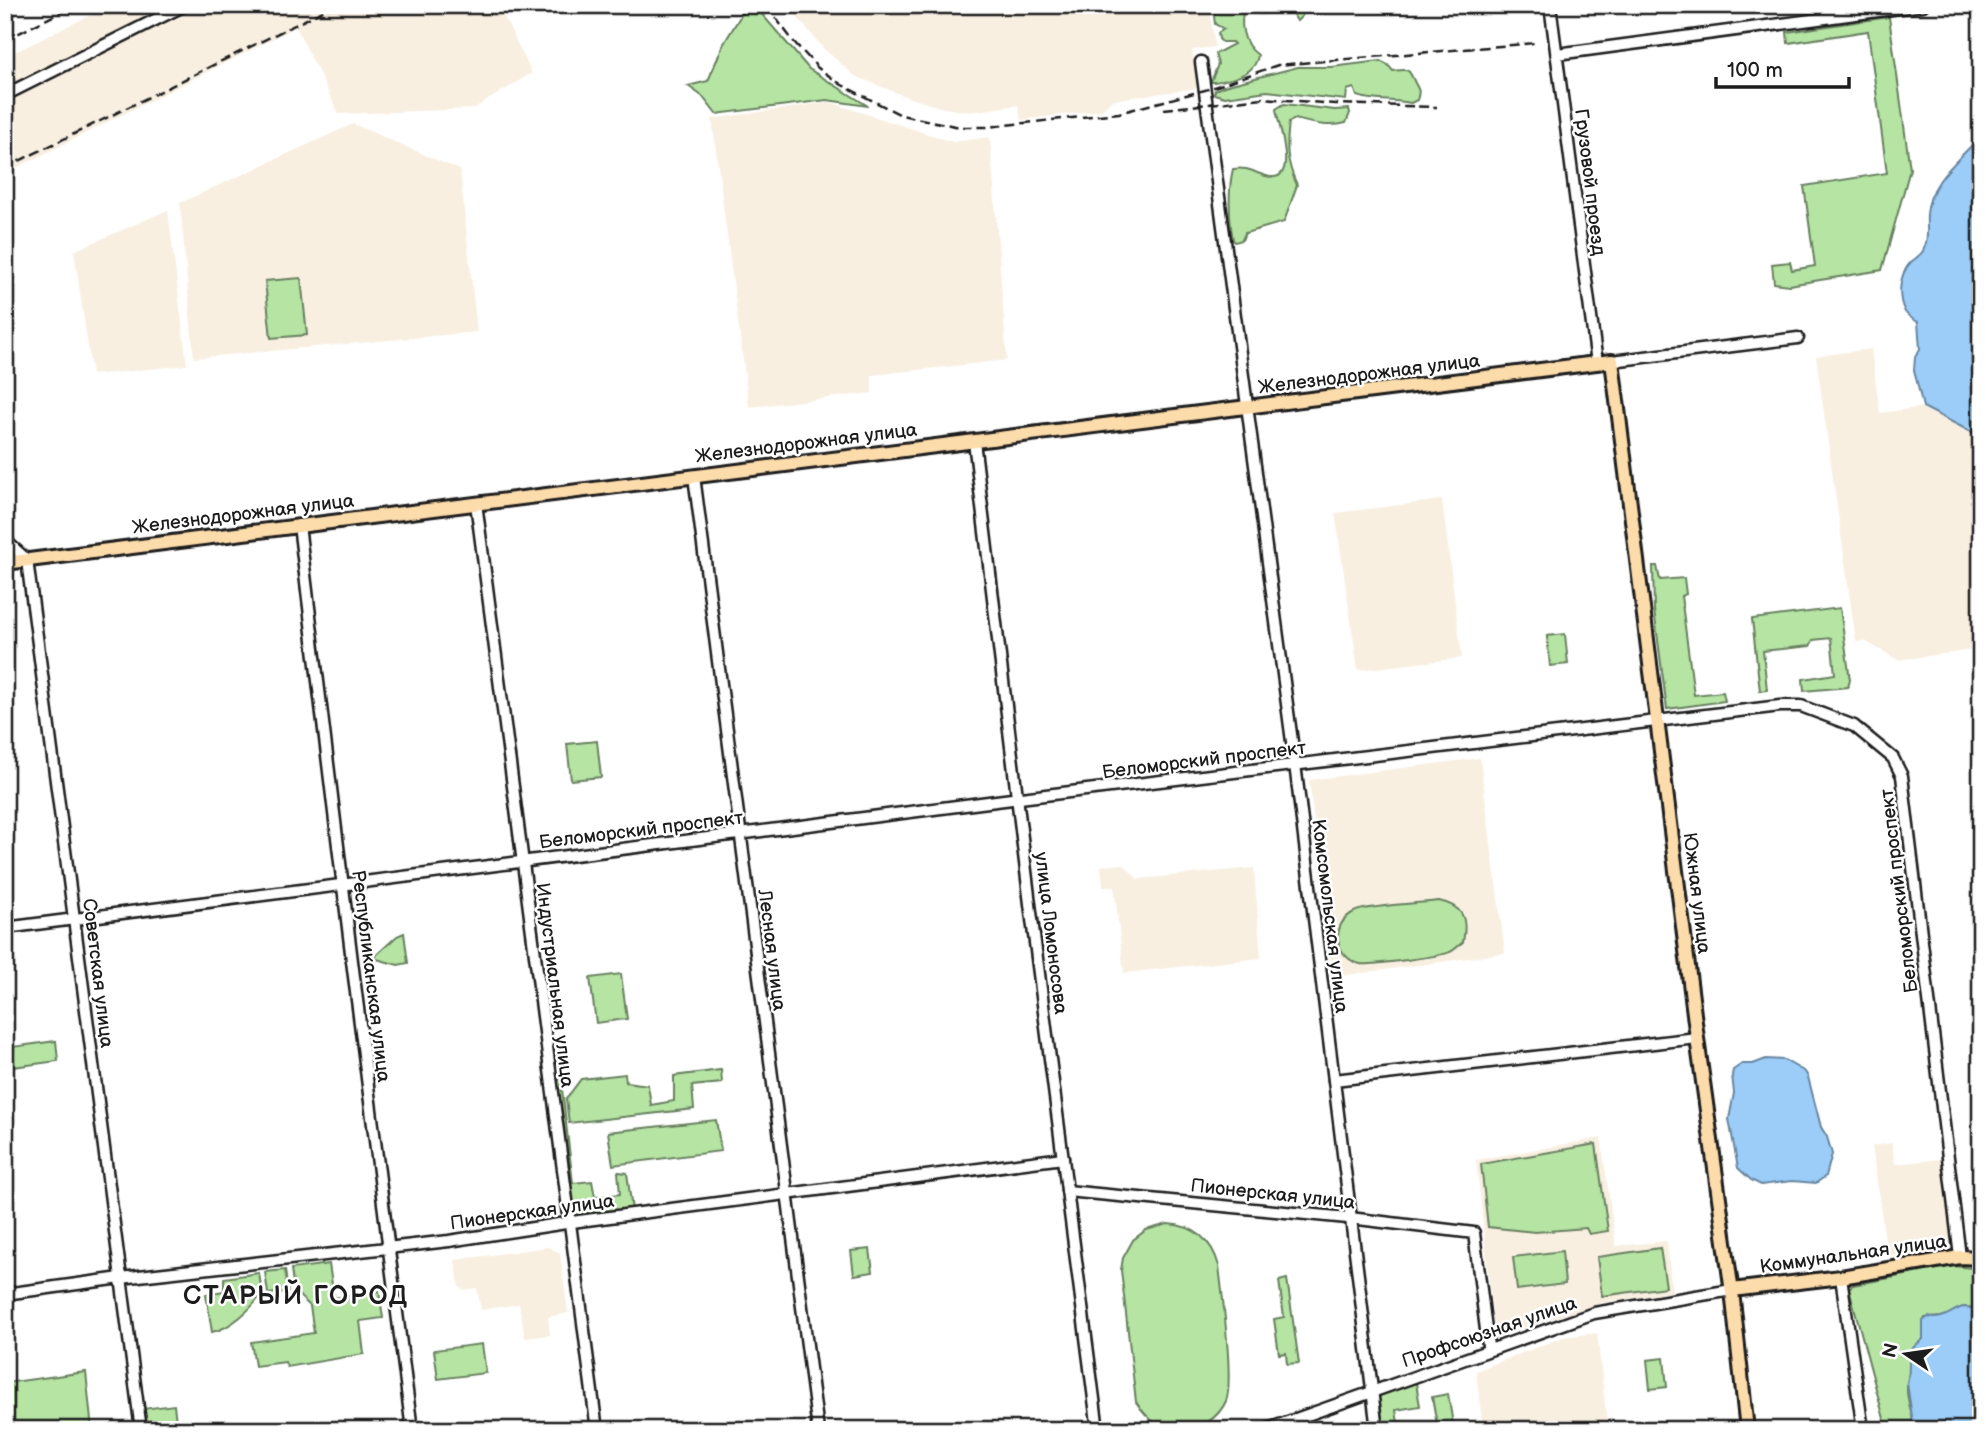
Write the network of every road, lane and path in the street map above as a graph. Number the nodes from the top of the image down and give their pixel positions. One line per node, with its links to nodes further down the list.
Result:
1 (185, 5): 6 (street)
2 (1550, 5): 4 (street, Грузовой проезд)
3 (1923, 5): 4 (street)
4 (1557, 54): 9 (street, Грузовой проезд)
5 (1201, 62): 10 (street, Комсомольская улица)
6 (5, 95)
7 (1798, 338): 8 (street)
8 (1612, 361): 9 (main road, Железнодорожная улица); 18 (main road, Южная улица)
9 (1597, 363): 10 (main road, Железнодорожная улица)
10 (1248, 407): 11 (main road, Железнодорожная улица); 19 (street, Комсомольская улица)
11 (974, 441): 12 (main road, Железнодорожная улица); 20 (street, улица Ломоносова)
12 (694, 476): 13 (main road, Железнодорожная улица); 21 (street, Лесная улица)
13 (476, 503): 14 (main road, Железнодорожная улица); 22 (street, Индустриальная улица)
14 (299, 526): 16 (main road, Железнодорожная улица); 23 (street, Республиканская улица)
15 (5, 530): 16 (street)
16 (27, 560): 17 (main road, Железнодорожная улица); 24 (street, Советская улица)
17 (5, 563)
18 (1656, 720): 19 (street, Беломорский проспект); 26 (main road, Южная улица); 34 (street, Беломорский проспект)
19 (1296, 764): 20 (street, Беломорский проспект); 27 (street, Комсомольская улица)
20 (1018, 799): 21 (street, Беломорский проспект); 28 (street, улица Ломоносова)
21 (740, 834): 22 (street, Беломорский проспект); 30 (street, Лесная улица)
22 (523, 862): 23 (street, Беломорский проспект); 32 (street, Индустриальная улица)
23 (342, 884): 24 (street, Беломорский проспект); 33 (street, Республиканская улица)
24 (75, 919): 25 (street, Беломорский проспект); 37 (street, Советская улица)
25 (5, 928)
26 (1697, 1038): 27 (street); 38 (main road, Южная улица)
27 (1334, 1080): 31 (street, Комсомольская улица)
28 (1063, 1158): 29 (street, улица Ломоносова); 30 (street, Пионерская улица)
29 (1067, 1191): 31 (street, Пионерская улица); 46 (street, улица Ломоносова)
30 (787, 1194): 32 (street, Пионерская улица); 45 (street, Лесная улица)
31 (1351, 1219): 40 (street, Пионерская улица); 41 (street, Комсомольская улица)
32 (569, 1222): 33 (street, Пионерская улица); 44 (street, Индустриальная улица)
33 (389, 1248): 37 (street, Пионерская улица); 43 (street, Республиканская улица)
34 (1960, 1257): 35 (main road, Коммунальная улица); 36 (main road, Коммунальная улица)
35 (1981, 1258)
36 (1841, 1277): 38 (main road, Коммунальная улица); 50 (street)
37 (121, 1278): 39 (street, Пионерская улица); 42 (street, Советская улица)
38 (1731, 1290): 41 (street, Профсоюзная улица); 49 (main road, Южная улица)
39 (5, 1294)
40 (1488, 1346)
41 (1374, 1392): 47 (street, Профсоюзная улица); 48 (street, Комсомольская улица)
42 (141, 1430)
43 (412, 1430)
44 (597, 1430)
45 (818, 1430)
46 (1098, 1430)
47 (1265, 1430)
48 (1377, 1430)
49 (1747, 1430)
50 (1863, 1430)

